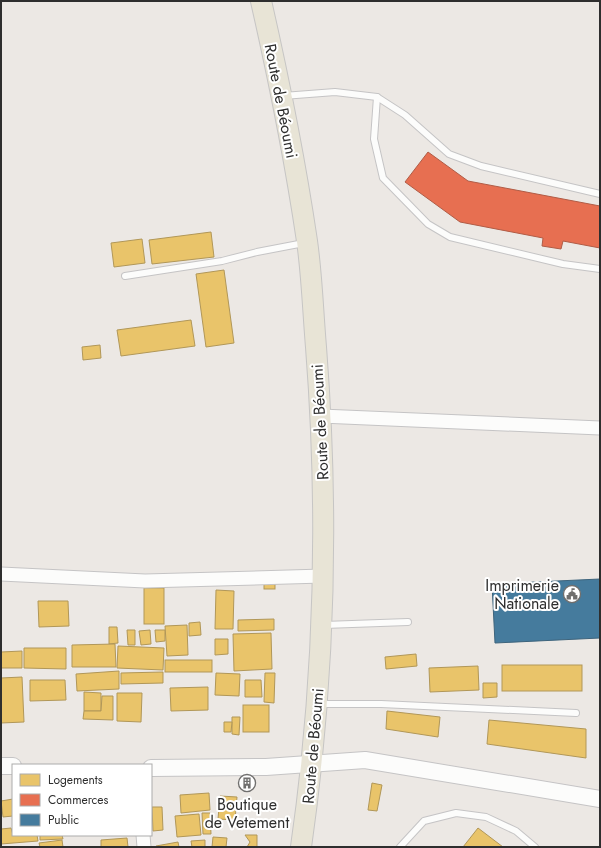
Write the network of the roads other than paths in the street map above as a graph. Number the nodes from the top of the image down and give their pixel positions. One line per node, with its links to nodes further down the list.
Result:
1 (261, 1): 2 (main road, Route de Béoumi)
2 (282, 96): 3 (lane); 5 (main road, Route de Béoumi)
3 (377, 97): 4 (lane); 6 (lane)
4 (600, 194)
5 (307, 242): 7 (lane); 8 (main road, Route de Béoumi)
6 (600, 269)
7 (125, 276)
8 (321, 416): 9 (street); 11 (main road, Route de Béoumi)
9 (600, 428)
10 (1, 574): 11 (street)
11 (323, 576): 13 (main road, Route de Béoumi)
12 (408, 622): 13 (lane)
13 (322, 625): 14 (main road, Route de Béoumi)
14 (318, 704): 15 (lane); 16 (main road, Route de Béoumi)
15 (576, 713)
16 (313, 762): 19 (street); 20 (street); 23 (main road, Route de Béoumi)
17 (1, 766): 18 (street)
18 (12, 766)
19 (152, 768)
20 (600, 799)
21 (143, 836): 22 (street)
22 (144, 847)
23 (302, 847)
24 (400, 847): 25 (lane)
25 (535, 847)

